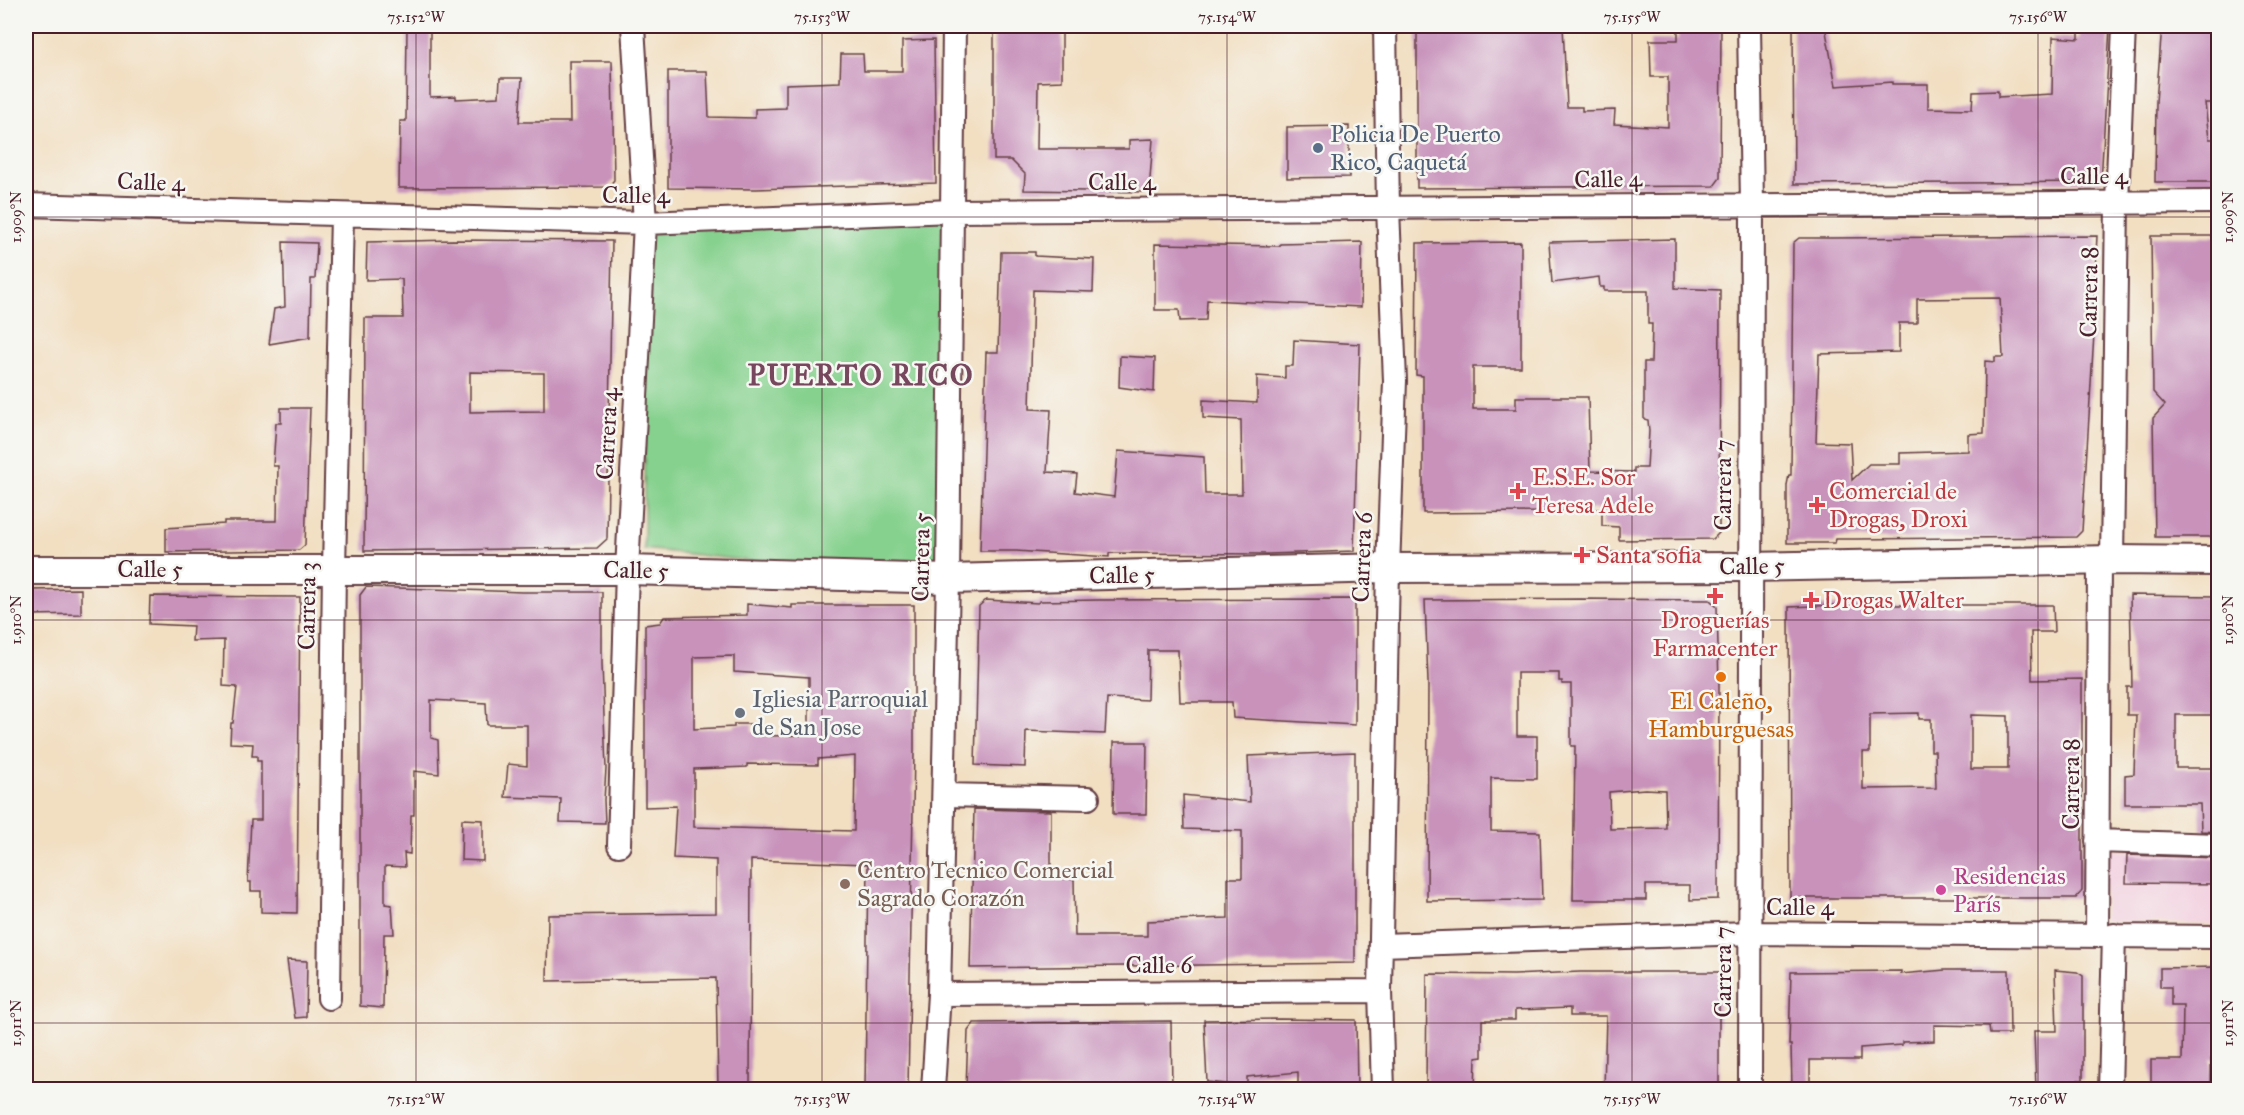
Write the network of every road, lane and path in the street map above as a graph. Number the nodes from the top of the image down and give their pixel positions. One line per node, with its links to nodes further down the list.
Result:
1 (633, 26): 13 (street, Carrera 4)
2 (954, 26): 11 (street, Carrera 5)
3 (1385, 26): 10 (street, Carrera 6)
4 (1749, 26): 8 (street, Carrera 7)
5 (2124, 26): 7 (street, Carrera 8)
6 (2218, 202): 7 (street, Calle 4)
7 (2117, 203): 8 (street, Calle 4); 14 (street, Carrera 8)
8 (1752, 204): 10 (street, Calle 4); 16 (street, Carrera 7)
9 (26, 205): 12 (street, Calle 4)
10 (1388, 208): 11 (street, Calle 4); 18 (street, Carrera 6)
11 (952, 211): 13 (street, Calle 4); 21 (street, Carrera 5)
12 (342, 216): 13 (street, Calle 4); 17 (street, Carrera 3)
13 (645, 223): 20 (street, Carrera 4)
14 (2106, 561): 15 (street, Calle 5); 16 (street, Calle 5); 24 (street, Carrera 8)
15 (2218, 561)
16 (1750, 567): 18 (street, Calle 5); 27 (street, Carrera 7)
17 (334, 568): 19 (street, Calle 5); 20 (street, Calle 5); 33 (street, Carrera 3)
18 (1388, 568): 21 (street, Calle 5); 30 (street, Carrera 6)
19 (26, 570)
20 (627, 570): 21 (street, Calle 5); 25 (street, Carrera 4)
21 (948, 579): 22 (street, Carrera 5)
22 (944, 795): 23 (street); 32 (street, Carrera 5)
23 (1088, 798)
24 (2097, 841): 26 (street); 28 (street, Carrera 8)
25 (619, 845)
26 (2218, 845)
27 (1750, 933): 28 (street, Calle 4); 30 (street, Calle 4); 36 (street, Carrera 7)
28 (2106, 936): 29 (street, Calle 4); 37 (street, Carrera 8)
29 (2218, 937)
30 (1382, 945): 31 (street, Carrera 6)
31 (1380, 991): 32 (street, Calle 6); 35 (street, Carrera 6)
32 (939, 994): 34 (street, Carrera 5)
33 (330, 998)
34 (933, 1089)
35 (1383, 1089)
36 (1750, 1089)
37 (2110, 1089)

